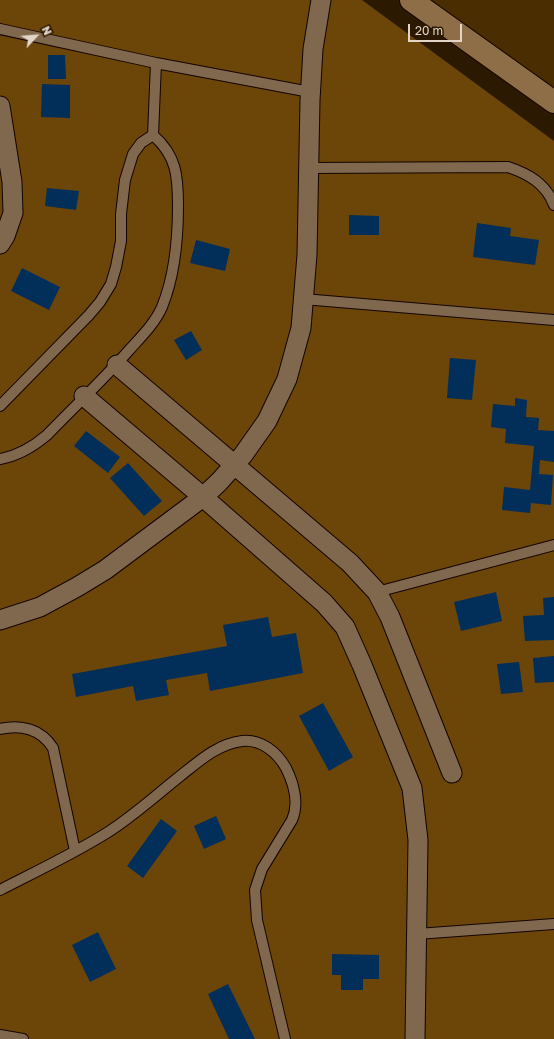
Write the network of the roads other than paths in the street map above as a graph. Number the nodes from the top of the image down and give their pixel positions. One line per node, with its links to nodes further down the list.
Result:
1 (321, 0): 5 (street)
2 (411, 0): 6 (street)
3 (0, 29): 4 (lane)
4 (156, 63): 5 (lane); 8 (lane)
5 (310, 92): 9 (street)
6 (554, 102)
7 (0, 106): 11 (street)
8 (153, 135): 14 (lane); 16 (lane)
9 (308, 168): 10 (lane); 12 (street)
10 (554, 205)
11 (0, 244)
12 (303, 298): 13 (lane); 18 (street)
13 (554, 320)
14 (117, 365): 15 (lane); 18 (street)
15 (84, 396): 17 (lane); 19 (street)
16 (0, 406)
17 (0, 460)
18 (234, 465): 19 (street); 21 (street)
19 (202, 497): 22 (street); 28 (street)
20 (554, 545): 21 (lane)
21 (377, 592): 24 (street)
22 (0, 620)
23 (0, 729): 25 (lane)
24 (452, 773)
25 (75, 851): 26 (lane); 31 (lane)
26 (0, 890)
27 (554, 924): 28 (lane)
28 (416, 934): 32 (street)
29 (0, 1035): 30 (lane)
30 (23, 1039)
31 (285, 1039)
32 (415, 1039)

